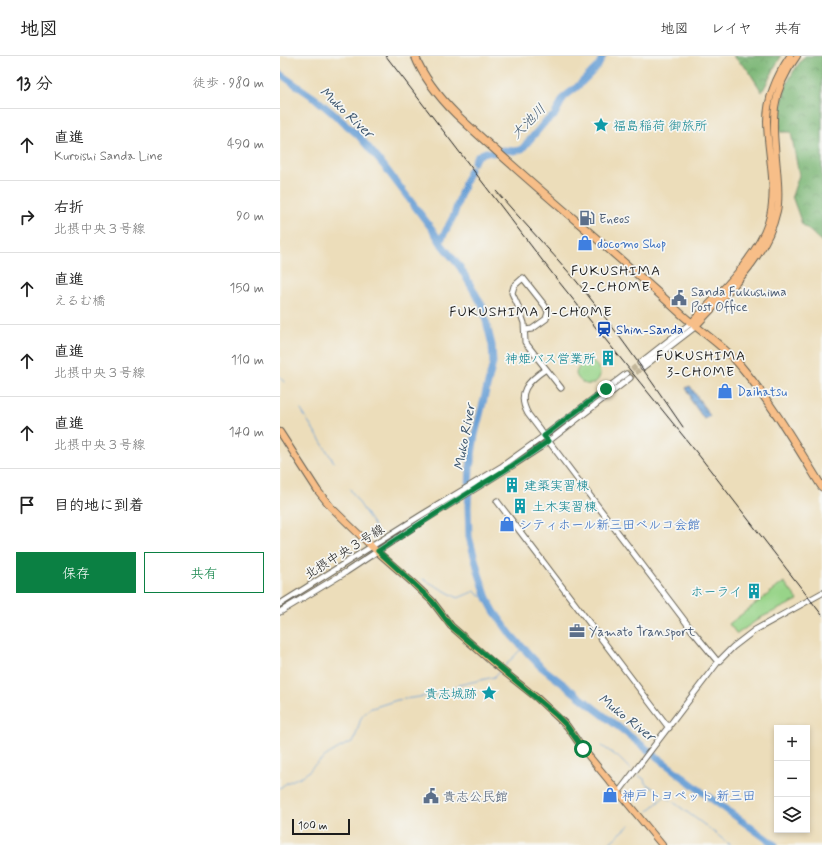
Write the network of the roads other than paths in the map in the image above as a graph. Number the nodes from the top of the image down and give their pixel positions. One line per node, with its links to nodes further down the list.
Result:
1 (415, 56): 4 (highway)
2 (790, 56): 4 (main road)
3 (797, 56): 4 (main road)
4 (693, 325): 6 (street); 12 (highway)
5 (524, 330): 5 (street); 7 (street)
6 (642, 365)
7 (546, 369): 9 (street); 11 (street)
8 (628, 376): 11 (street)
9 (561, 388)
10 (280, 432): 15 (main road)
11 (546, 438): 14 (street); 14 (street); 20 (street)
12 (822, 487)
13 (496, 501): 21 (street)
14 (421, 518): 15 (street, 北摂中央３号線); 16 (street, 北摂中央３号線)
15 (372, 546): 16 (main road); 18 (street, 北摂中央３号線)
16 (378, 551): 19 (street, 北摂中央３号線); 22 (main road)
17 (822, 593): 20 (street)
18 (280, 604)
19 (280, 612)
20 (718, 662): 21 (street)
21 (669, 728): 22 (street)
22 (618, 793): 23 (main road)
23 (662, 845)

